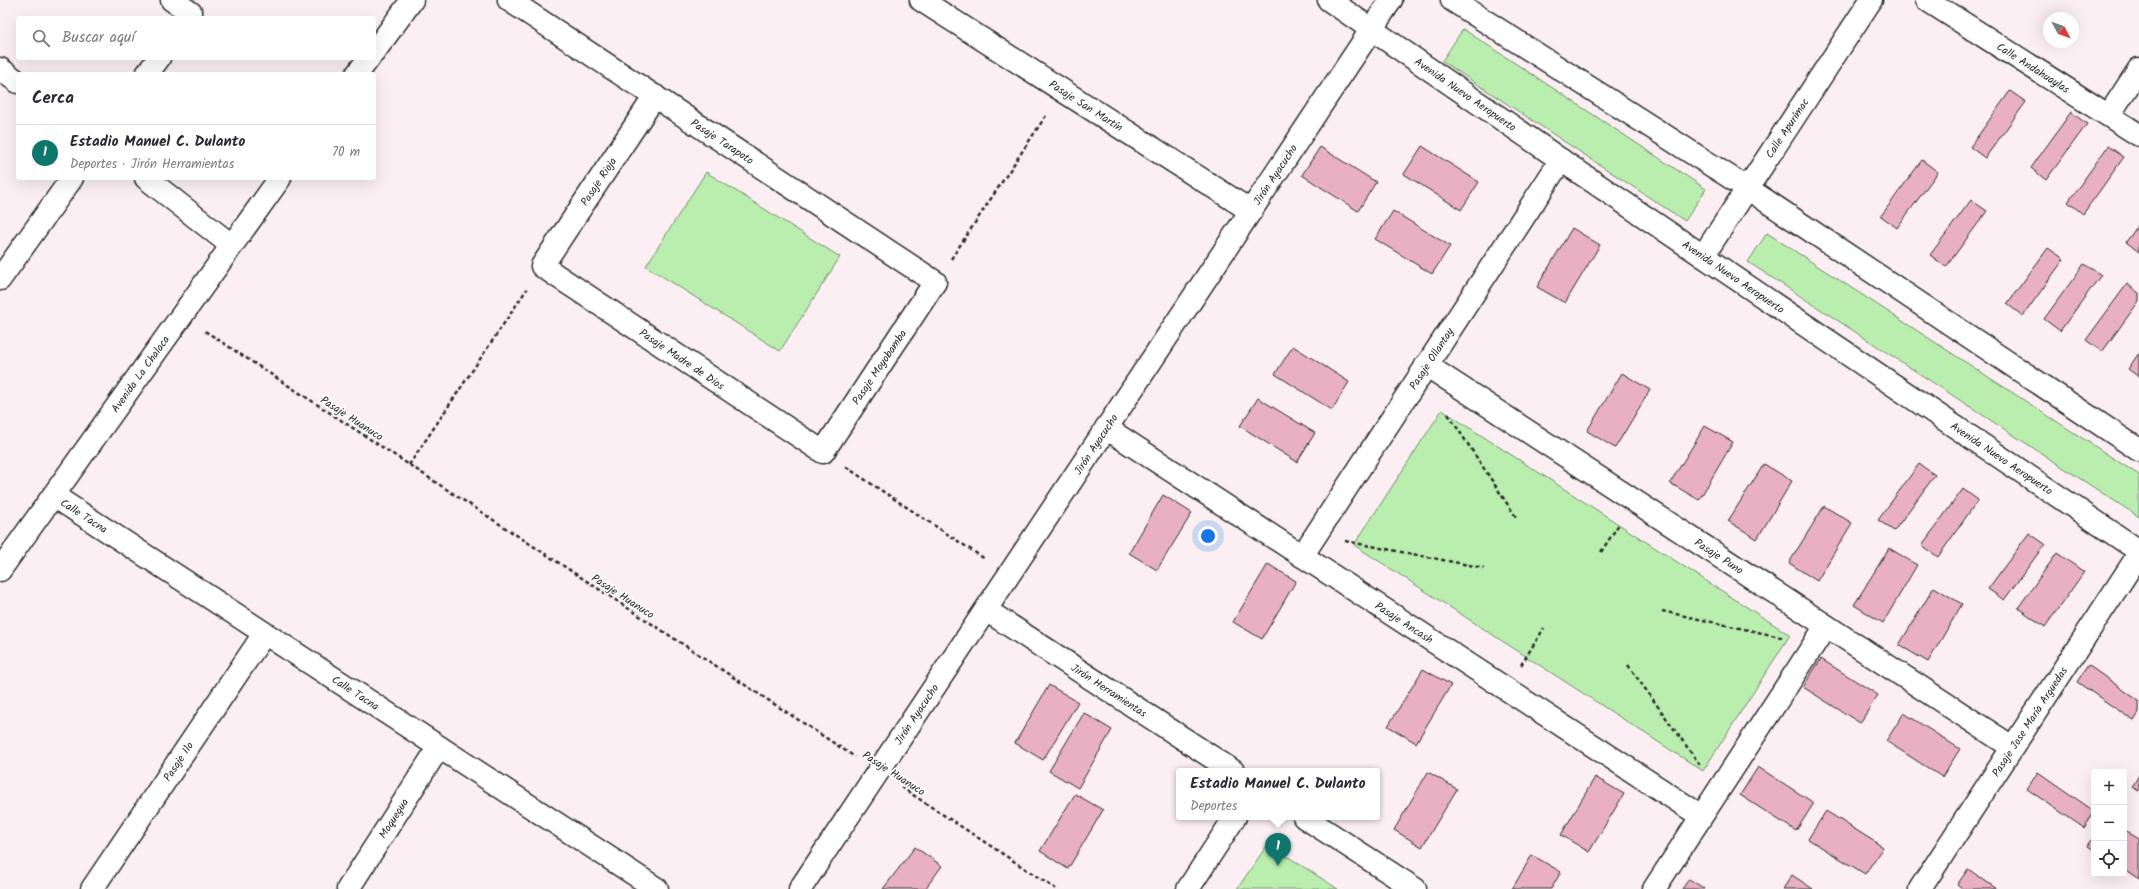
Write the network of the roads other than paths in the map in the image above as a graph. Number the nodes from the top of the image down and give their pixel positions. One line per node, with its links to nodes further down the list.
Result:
1 (172, 0): 10 (street)
2 (412, 0): 12 (street)
3 (509, 0): 20 (street, Pasaje Tarapoto)
4 (921, 0): 28 (street, Pasaje San Martín)
5 (1330, 0): 11 (street, Avenida Nuevo Aeropuerto)
6 (1391, 0): 11 (street, Jirón Ayacucho)
7 (1452, 0): 27 (street)
8 (1872, 0): 27 (street, Calle Apurímac)
9 (1927, 0): 21 (street, Calle Andahuaylas)
10 (193, 10)
11 (1372, 28): 23 (street, Avenida Nuevo Aeropuerto); 28 (street, Jirón Ayacucho)
12 (376, 49)
13 (158, 60): 17 (street)
14 (368, 60): 18 (street)
15 (0, 69): 19 (street)
16 (2139, 69): 21 (street)
17 (148, 72)
18 (358, 72)
19 (16, 81)
20 (655, 96): 31 (street, Pasaje Rioja); 33 (street, Pasaje Tarapoto)
21 (2109, 115): 22 (street, Calle Andahuaylas)
22 (2139, 135)
23 (1561, 160): 30 (street, Avenida Nuevo Aeropuerto); 34 (street, Pasaje Ollantay)
24 (71, 180): 32 (street)
25 (149, 180): 29 (street)
26 (279, 180): 29 (street, Avenida La Chalaca)
27 (1747, 188): 30 (street, Calle Apurímac); 36 (street)
28 (1251, 211): 35 (street, Jirón Ayacucho)
29 (231, 245): 38 (street, Avenida La Chalaca)
30 (1703, 256): 39 (street, Avenida Nuevo Aeropuerto)
31 (542, 266): 37 (street, Pasaje Madre de Dios)
32 (0, 279)
33 (935, 282): 37 (street, Pasaje Moyobamba)
34 (1426, 365): 41 (street, Pasaje Ollantay); 44 (street, Pasaje Puno)
35 (1106, 428): 41 (street, Pasaje Ancash); 43 (street, Jirón Ayacucho)
36 (2139, 450)
37 (823, 452)
38 (54, 496): 42 (street, Avenida La Chalaca); 45 (street, Calle Tacna)
39 (2139, 550)
40 (2139, 554): 47 (street, Pasaje Jose María Arguedas)
41 (1302, 556): 49 (street, Pasaje Ancash)
42 (0, 570)
43 (986, 610): 48 (street, Jirón Herramientas); 55 (street, Jirón Ayacucho)
44 (1826, 626): 47 (street, Pasaje Puno); 49 (street)
45 (264, 634): 46 (street, Calle Tacna); 52 (street, Pasaje Ilo)
46 (439, 747): 53 (street, Moquegua); 54 (street, Calle Tacna)
47 (2012, 747): 59 (street, Pasaje Jose María Arguedas)
48 (1228, 768)
49 (1702, 816): 58 (street)
50 (1233, 820): 56 (street)
51 (1309, 820): 57 (street)
52 (92, 889)
53 (348, 889)
54 (657, 889)
55 (800, 889)
56 (1188, 889)
57 (1415, 889)
58 (1654, 889)
59 (1920, 889)

